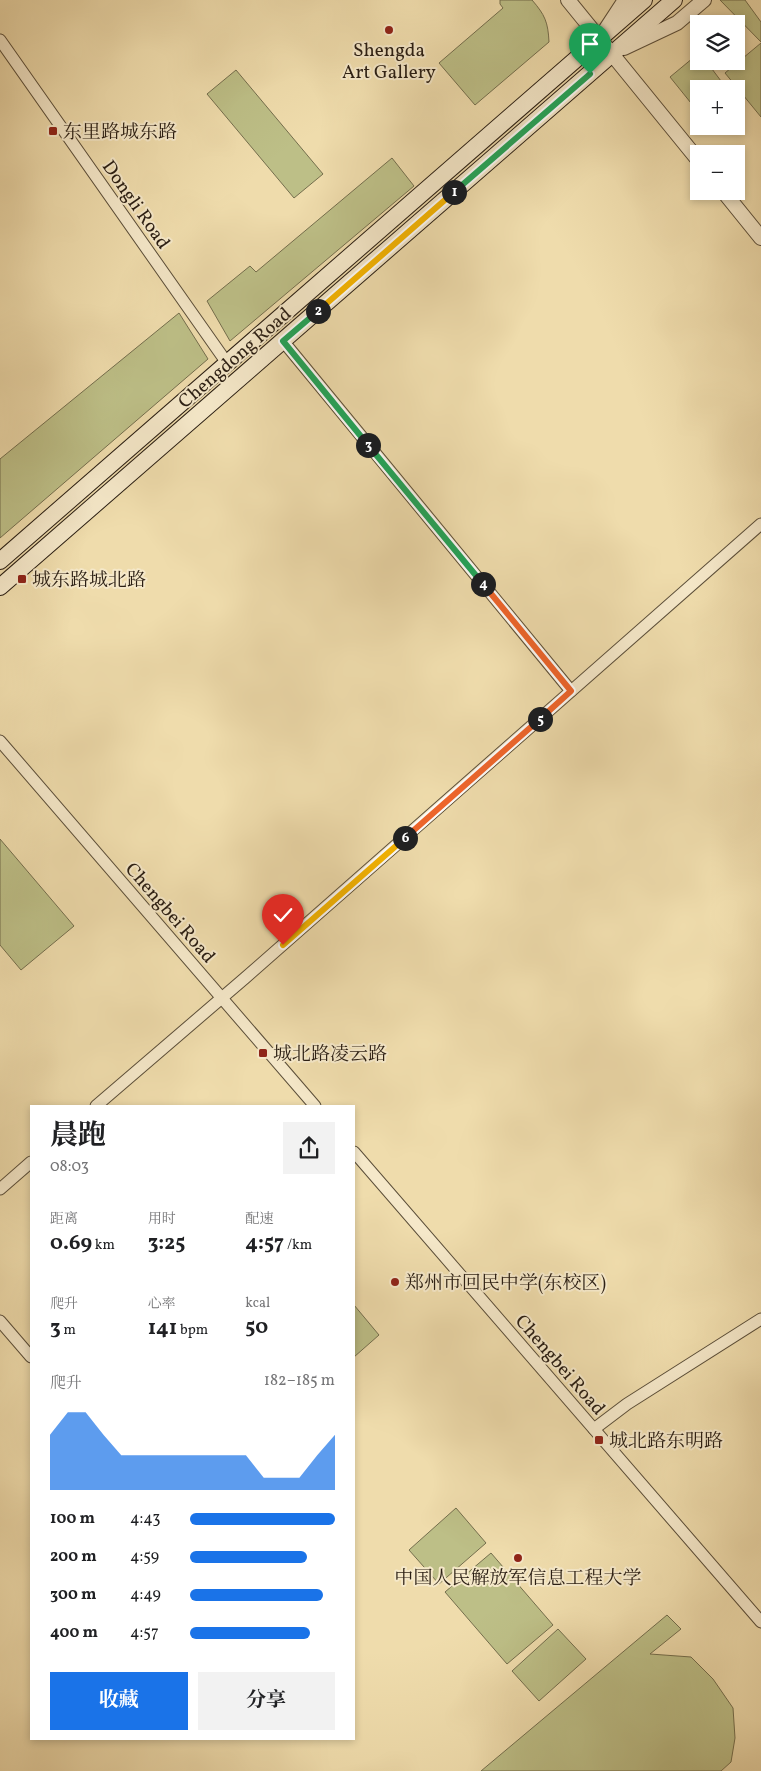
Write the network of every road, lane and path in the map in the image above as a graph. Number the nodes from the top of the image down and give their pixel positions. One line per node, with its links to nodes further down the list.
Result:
1 (568, 0): 6 (street)
2 (625, 0): 6 (street)
3 (644, 0): 6 (main road, Chengdong Road)
4 (674, 0): 8 (main road, Chengdong Road)
5 (704, 0): 8 (street)
6 (600, 39): 8 (street); 13 (main road, Chengdong Road)
7 (0, 40): 13 (street, Dongli Road)
8 (613, 53): 9 (street); 12 (main road, Chengdong Road)
9 (690, 150)
10 (730, 200): 11 (street)
11 (761, 238)
12 (283, 341): 16 (main road, Chengdong Road); 17 (street)
13 (227, 363): 15 (main road, Chengdong Road)
14 (761, 524): 17 (street)
15 (0, 561)
16 (0, 588)
17 (571, 691): 19 (street)
18 (0, 741): 19 (street, Chengbei Road)
19 (222, 998): 20 (street); 21 (street, Chengbei Road)
20 (97, 1105)
21 (314, 1105)
22 (355, 1153): 28 (street, Chengbei Road)
23 (30, 1163): 24 (street)
24 (0, 1189)
25 (761, 1319): 28 (street)
26 (0, 1321): 27 (street)
27 (30, 1356)
28 (594, 1429): 29 (street, Chengbei Road)
29 (761, 1622)

